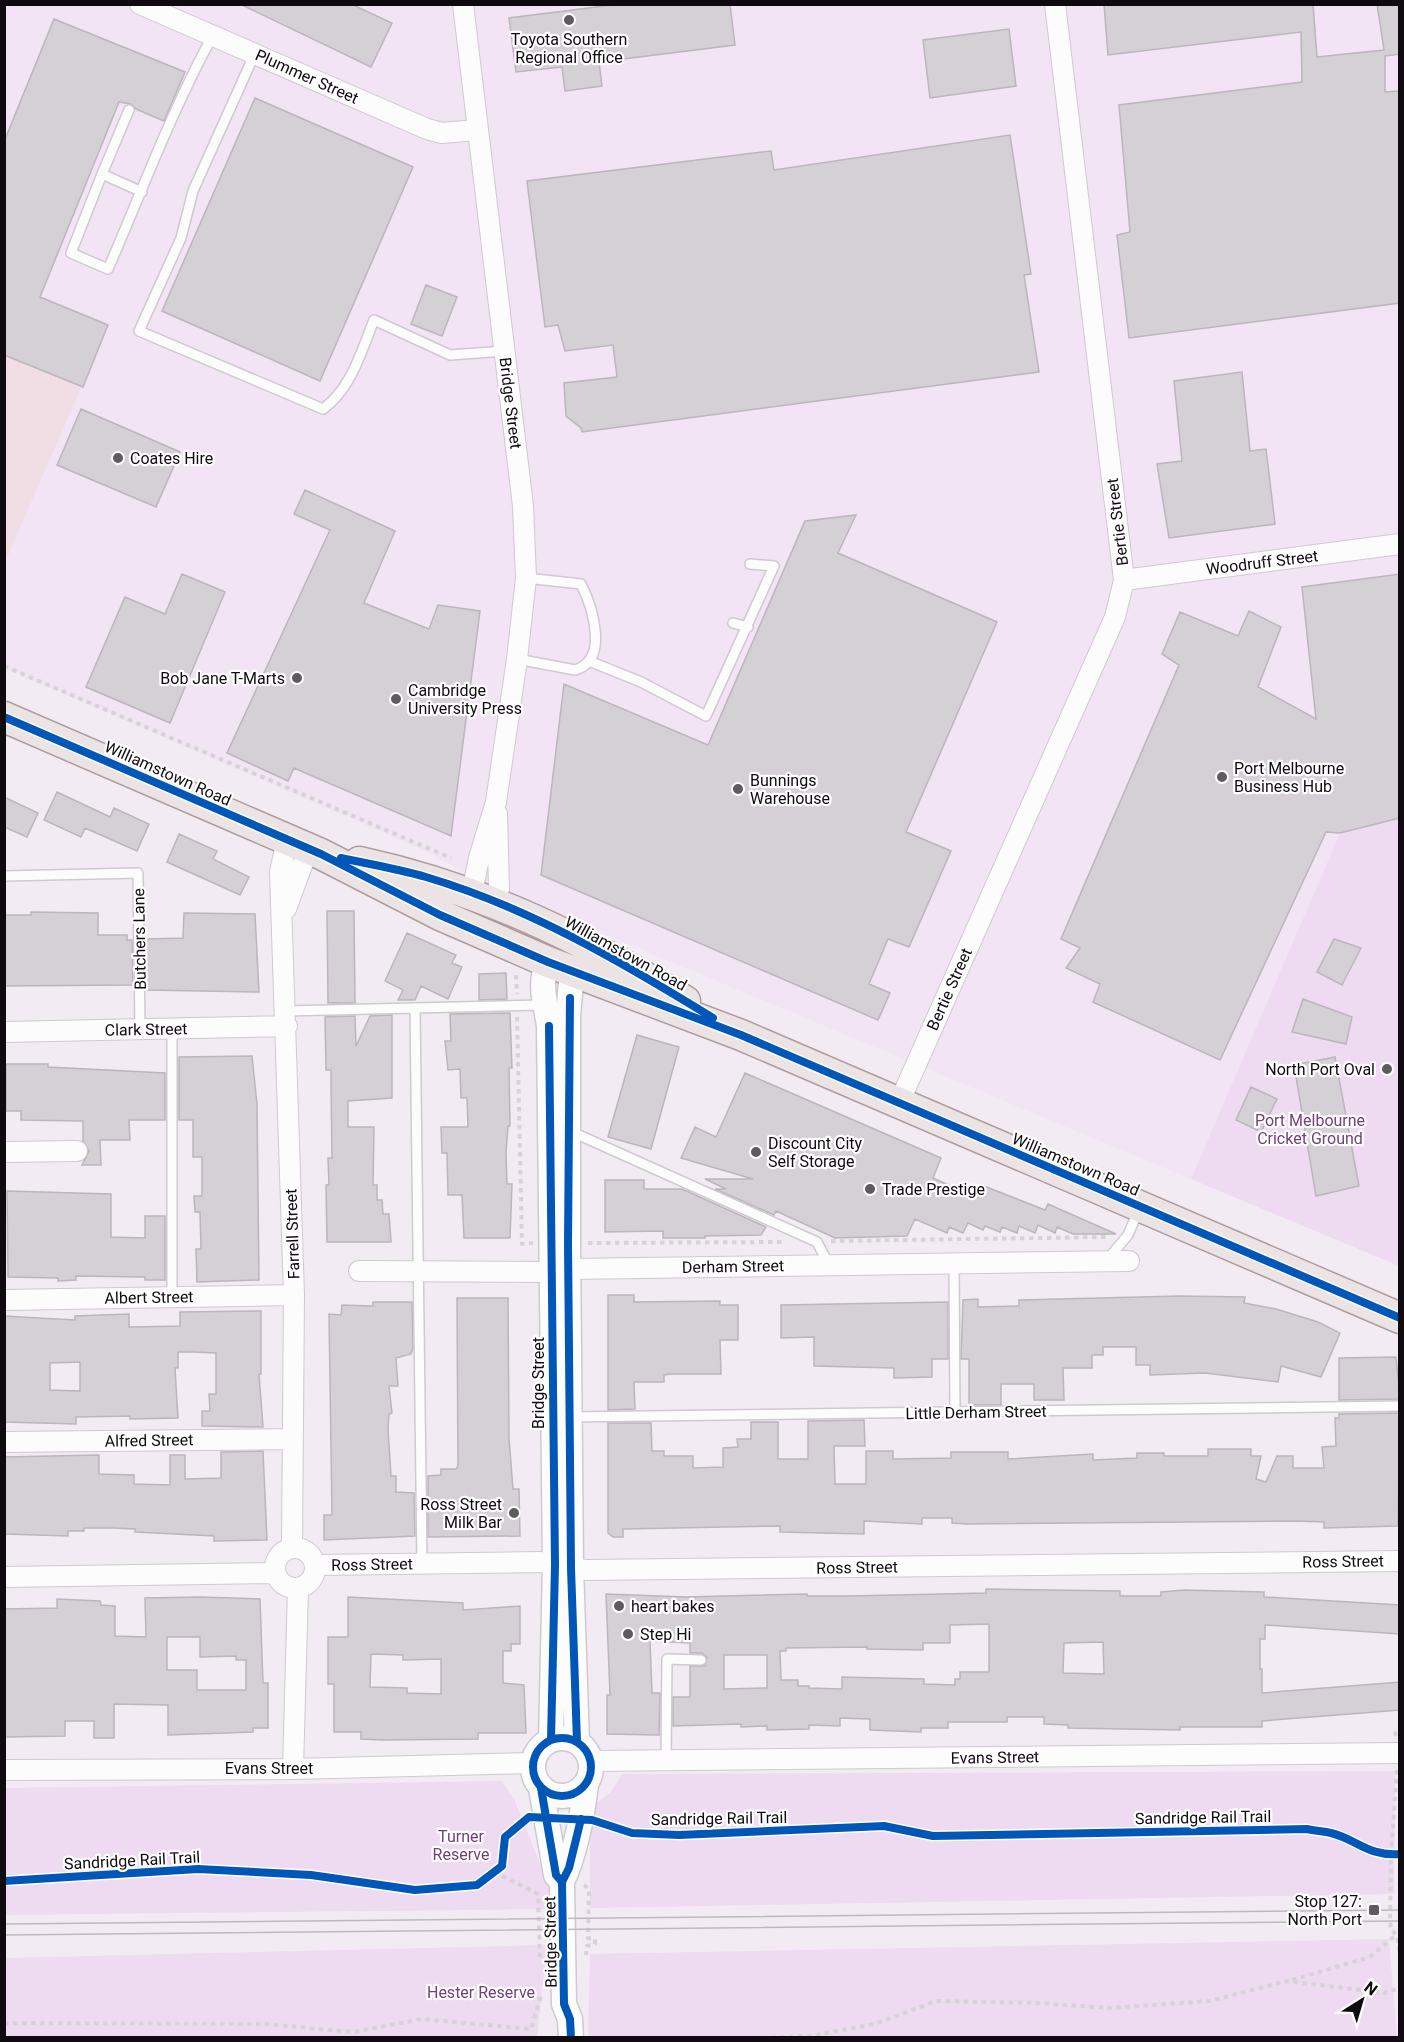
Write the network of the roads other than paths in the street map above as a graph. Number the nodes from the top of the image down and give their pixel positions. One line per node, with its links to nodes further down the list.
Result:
1 (140, 4): 4 (street, Plummer Street)
2 (463, 4): 7 (street, Bridge Street)
3 (1054, 4): 14 (street, Bertie Street)
4 (213, 35): 5 (street, Plummer Street); 9 (lane)
5 (255, 52): 7 (street, Plummer Street); 10 (lane)
6 (129, 110): 8 (lane)
7 (477, 130): 10 (street, Bridge Street)
8 (102, 174): 9 (lane); 9 (lane)
9 (142, 192)
10 (505, 351): 13 (street, Bridge Street)
11 (1400, 544): 14 (street, Woodruff Street)
12 (750, 564): 16 (lane)
13 (526, 578): 17 (street, Bridge Street); 18 (lane)
14 (1124, 580): 33 (street, Bertie Street)
15 (733, 623): 16 (lane)
16 (748, 627): 18 (lane)
17 (517, 659): 18 (lane); 22 (street, Bridge Street)
18 (589, 661)
19 (4, 717): 20 (main road, Williamstown Road)
20 (305, 848): 22 (main road, Williamstown Road); 23 (main road, Williamstown Road); 28 (street, Farrell Street)
21 (4, 876): 30 (lane, Butchers Lane)
22 (482, 897): 23 (main road); 24 (main road, Williamstown Road)
23 (467, 927): 25 (main road, Williamstown Road)
24 (572, 936): 25 (main road); 32 (main road, Williamstown Road)
25 (560, 967): 26 (street, Bridge Street); 32 (main road, Williamstown Road); 34 (street, Bridge Street)
26 (543, 1005): 27 (lane); 34 (street, Bridge Street)
27 (415, 1009): 28 (lane); 44 (lane)
28 (286, 1018): 29 (street, Clark Street); 45 (street, Farrell Street)
29 (172, 1029): 30 (street, Clark Street); 46 (lane)
30 (140, 1030): 31 (street, Clark Street)
31 (4, 1032)
32 (741, 1035): 33 (main road, Williamstown Road)
33 (900, 1103): 37 (main road, Williamstown Road)
34 (559, 1126): 41 (lane); 43 (street, Bridge Street)
35 (77, 1151): 36 (street)
36 (4, 1152)
37 (1140, 1206): 38 (lane); 48 (main road, Williamstown Road)
38 (1107, 1260): 39 (street, Derham Street); 40 (street, Derham Street)
39 (1129, 1261)
40 (954, 1262): 41 (street, Derham Street); 50 (lane)
41 (828, 1263): 43 (street, Derham Street)
42 (359, 1271): 44 (street, Derham Street)
43 (560, 1271): 44 (street, Derham Street); 51 (street, Bridge Street)
44 (419, 1272): 56 (lane)
45 (294, 1295): 46 (street, Albert Street); 52 (street, Farrell Street)
46 (172, 1296): 47 (street, Albert Street)
47 (4, 1300)
48 (1400, 1318)
49 (1400, 1406): 50 (lane, Little Derham Street)
50 (955, 1412): 51 (lane, Little Derham Street)
51 (561, 1418): 58 (street, Bridge Street)
52 (293, 1439): 53 (street, Alfred Street); 54 (street, Farrell Street)
53 (4, 1442)
54 (292, 1547): 57 (street); 59 (street)
55 (1400, 1561): 58 (street, Ross Street)
56 (422, 1563): 57 (street, Ross Street); 58 (street, Ross Street)
57 (315, 1565): 61 (street)
58 (563, 1566): 63 (street, Bridge Street); 64 (street, Bridge Street)
59 (275, 1573): 60 (street); 61 (street)
60 (4, 1577)
61 (298, 1588): 69 (street)
62 (701, 1660): 67 (lane)
63 (551, 1740): 64 (street); 68 (street)
64 (577, 1742): 66 (street)
65 (1399, 1753): 67 (street, Evans Street)
66 (592, 1761): 67 (street, Evans Street); 71 (street)
67 (666, 1761)
68 (533, 1763): 69 (street, Evans Street); 72 (street)
69 (293, 1769): 70 (street, Evans Street)
70 (4, 1770)
71 (586, 1785): 72 (street); 73 (street, Bridge Street)
72 (541, 1788): 73 (street, Bridge Street)
73 (573, 1881): 74 (street, Bridge Street)
74 (564, 2004): 75 (street, Bridge Street); 76 (street, Bridge Street)
75 (555, 2037)
76 (571, 2037)

